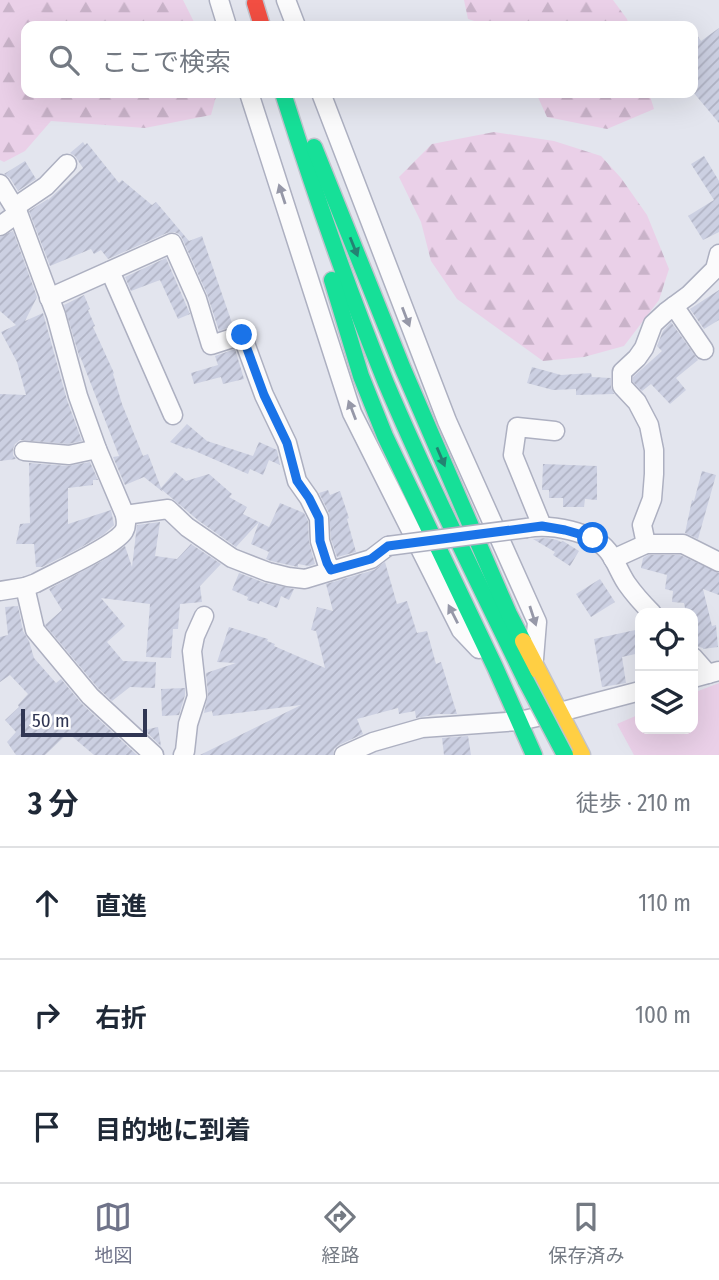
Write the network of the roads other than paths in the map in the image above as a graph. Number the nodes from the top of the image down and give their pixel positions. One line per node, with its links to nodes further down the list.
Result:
1 (219, 0): 4 (street)
2 (286, 0): 6 (street)
3 (255, 2): 5 (main road)
4 (225, 21)
5 (261, 21)
6 (294, 21)
7 (251, 98): 36 (street, one-way to 7)
8 (279, 98): 36 (main road)
9 (285, 98): 44 (main road, bridge)
10 (294, 98): 35 (main road, one-way to 35)
11 (323, 98): 35 (street, one-way to 35)
12 (67, 164): 14 (street)
13 (0, 184): 14 (street)
14 (16, 210): 15 (street); 18 (street)
15 (0, 226)
16 (719, 254): 19 (street)
17 (101, 269): 18 (street); 21 (street); 30 (street)
18 (49, 298): 23 (street)
19 (674, 306): 20 (street); 27 (street)
20 (704, 350)
21 (173, 415)
22 (555, 431): 26 (street)
23 (97, 449): 24 (street); 25 (street)
24 (24, 452)
25 (125, 515): 30 (street); 31 (street)
26 (534, 527): 28 (street); 30 (street, bridge)
27 (646, 544): 28 (street); 29 (street)
28 (613, 559): 33 (street)
29 (719, 562)
30 (331, 570)
31 (25, 587): 32 (street); 40 (street)
32 (0, 591)
33 (648, 608)
34 (204, 616): 41 (street)
35 (534, 662): 38 (main road)
36 (495, 667): 39 (main road)
37 (635, 692): 38 (street)
38 (560, 712): 39 (street); 45 (main road)
39 (519, 721): 42 (street); 43 (main road)
40 (154, 755)
41 (183, 755)
42 (344, 755)
43 (534, 755)
44 (565, 755)
45 (582, 755)

